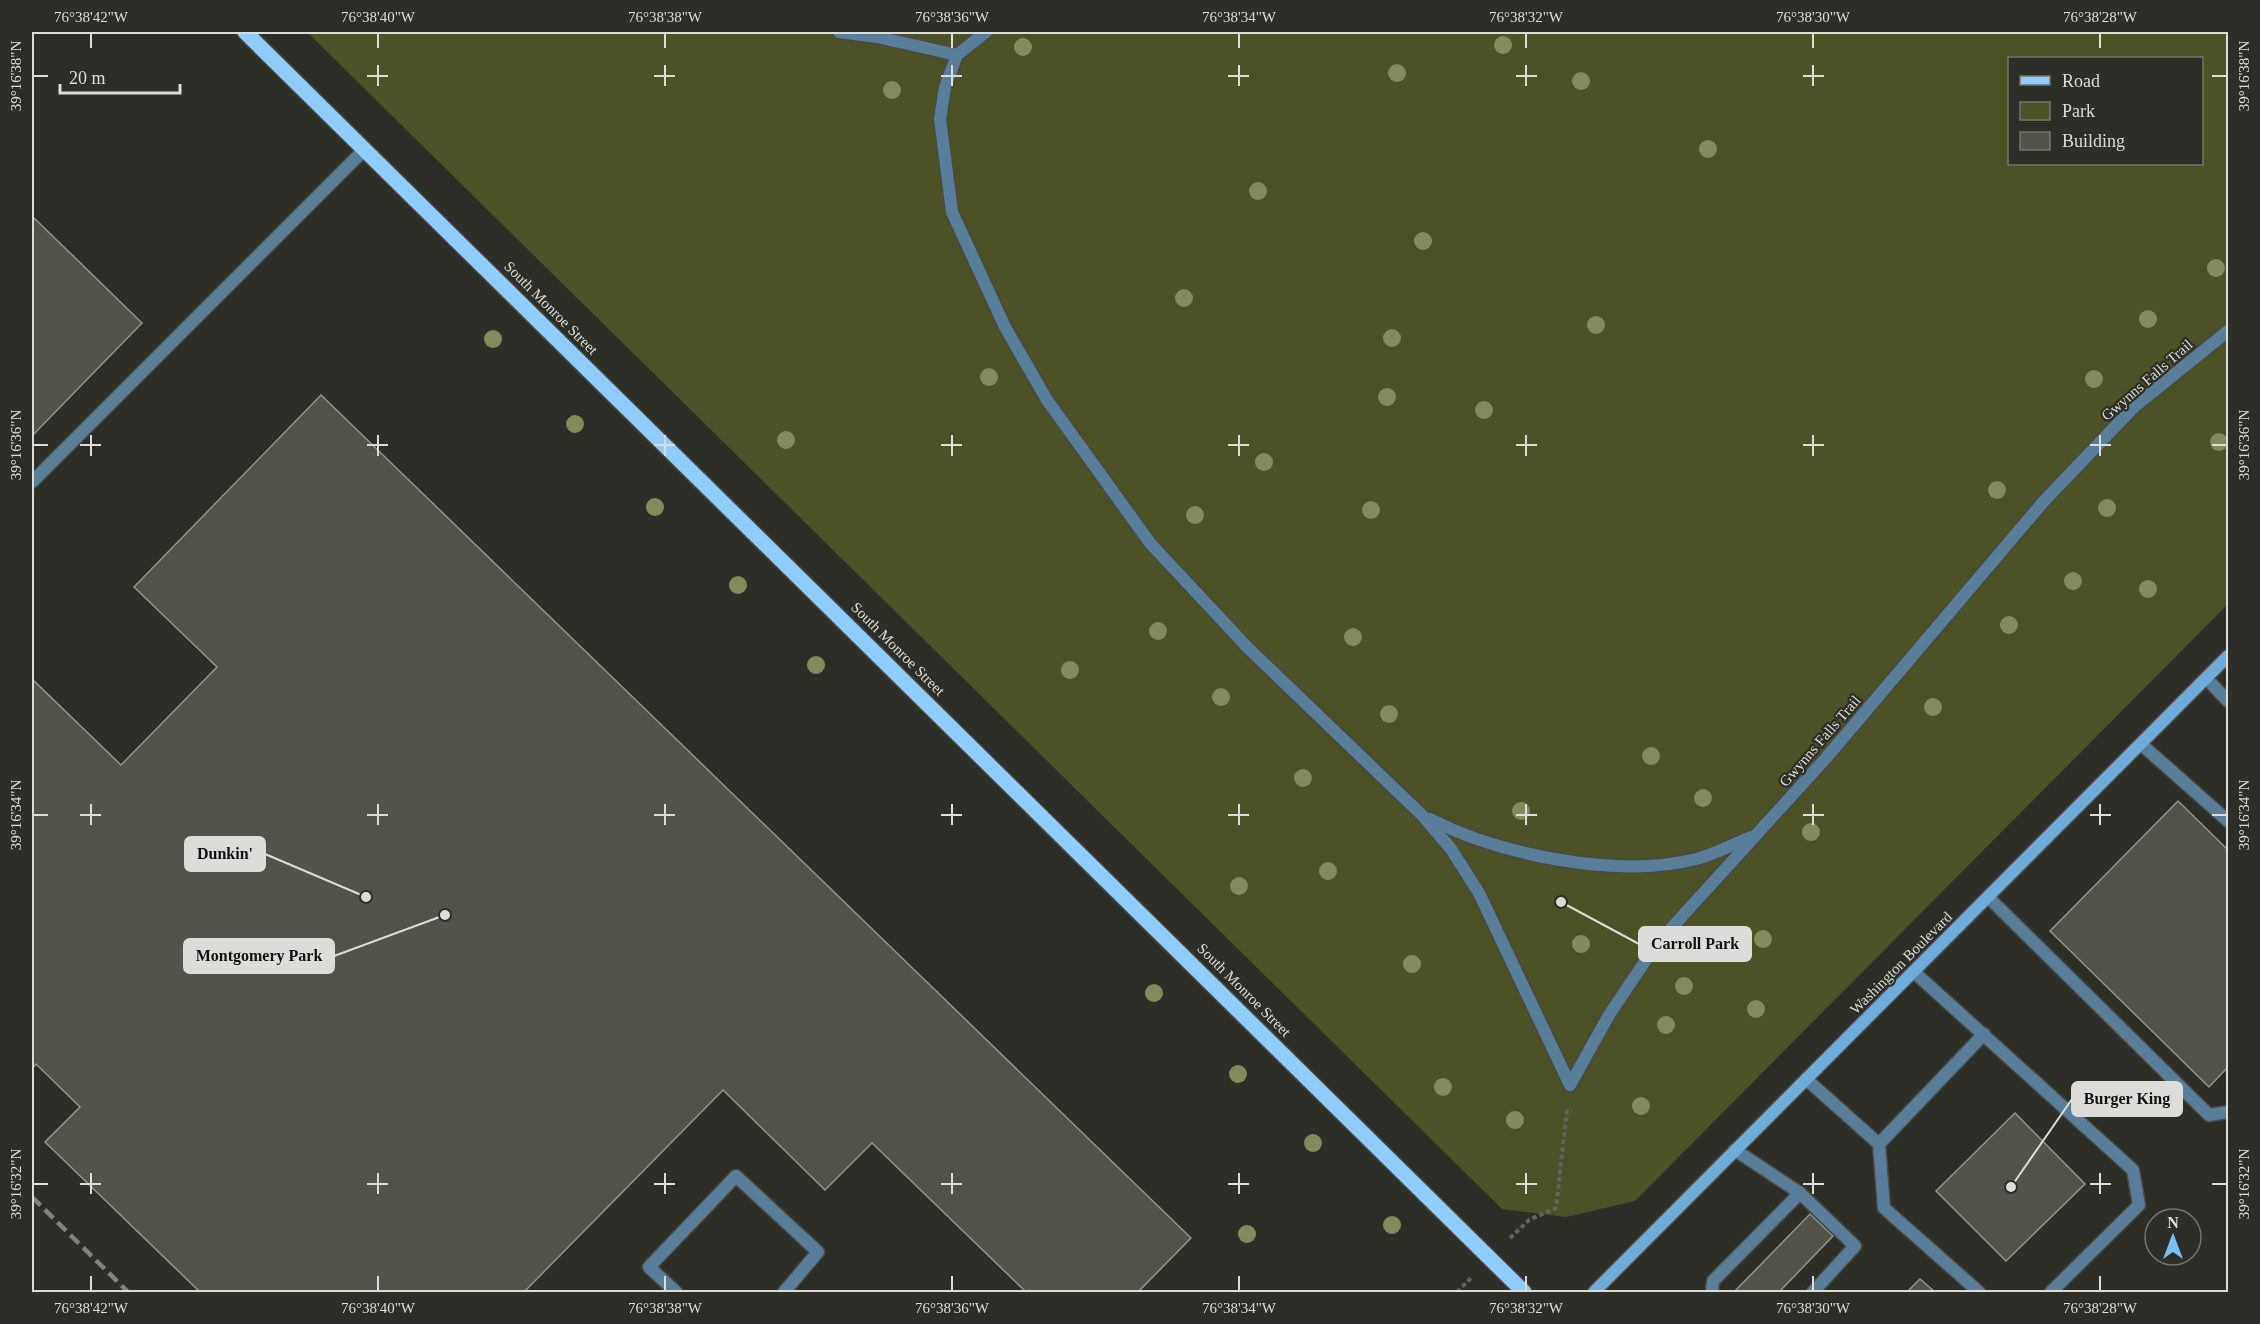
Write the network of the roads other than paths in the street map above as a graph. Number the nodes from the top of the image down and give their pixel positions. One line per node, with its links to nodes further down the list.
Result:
1 (245, 32): 5 (main road, South Monroe Street)
2 (839, 32): 4 (street)
3 (986, 32): 4 (street)
4 (957, 56): 12 (street)
5 (364, 149): 7 (street); 25 (main road, South Monroe Street)
6 (2229, 330): 14 (street, Gwynns Falls Trail)
7 (32, 482)
8 (2229, 656): 9 (main road, Washington Boulevard)
9 (2206, 678): 10 (street); 11 (main road, Washington Boulevard)
10 (2229, 701)
11 (2140, 744): 13 (street); 15 (main road, Washington Boulevard)
12 (1423, 816): 14 (street); 14 (street, Gwynns Falls Trail)
13 (2229, 821)
14 (1755, 835)
15 (1988, 897): 16 (main road, Washington Boulevard); 19 (street)
16 (1914, 972): 17 (street); 18 (main road, Washington Boulevard)
17 (1984, 1034): 20 (street); 30 (street)
18 (1806, 1079): 20 (street); 21 (main road, Washington Boulevard)
19 (2229, 1112)
20 (1879, 1144): 29 (street)
21 (1735, 1150): 22 (street); 26 (main road, Washington Boulevard)
22 (1800, 1193): 27 (street); 28 (street)
23 (674, 1292): 24 (street)
24 (784, 1293)
25 (1524, 1293)
26 (1594, 1293)
27 (1712, 1293)
28 (1813, 1293)
29 (1979, 1293)
30 (2051, 1293)

